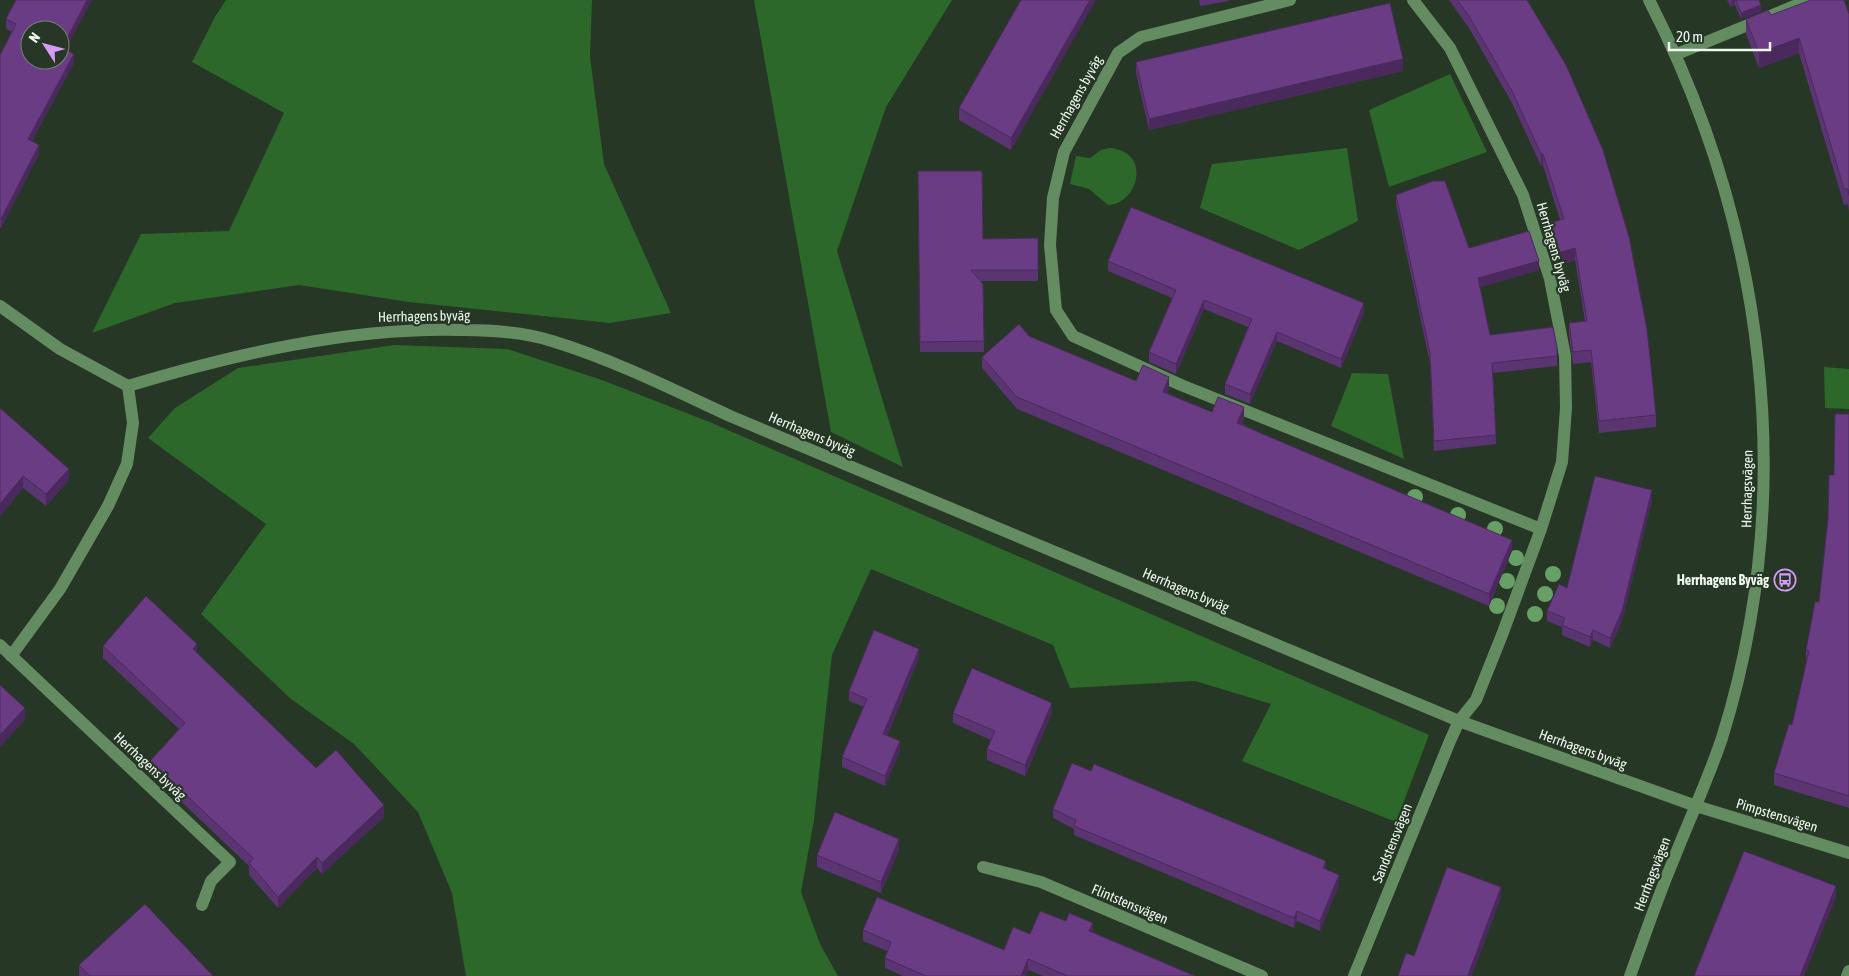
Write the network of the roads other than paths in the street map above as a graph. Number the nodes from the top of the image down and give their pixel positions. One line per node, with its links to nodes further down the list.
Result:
1 (1290, 0): 8 (street, Herrhagens byväg)
2 (1414, 0): 8 (street, Herrhagens byväg)
3 (1649, 0): 5 (street, Herrhagsvägen)
4 (1809, 0): 5 (street)
5 (1677, 54): 12 (street, Herrhagsvägen)
6 (0, 306): 7 (street)
7 (128, 386): 10 (street); 11 (street, Herrhagens byväg)
8 (1541, 528): 11 (street, Herrhagens byväg)
9 (0, 645): 10 (street, Herrhagens byväg)
10 (11, 656): 15 (street, Herrhagens byväg)
11 (1459, 721): 12 (street, Herrhagens byväg); 18 (street, Sandstensvägen)
12 (1696, 806): 13 (street, Pimpstensvägen); 19 (street, Herrhagsvägen)
13 (1849, 853)
14 (983, 867): 17 (street, Flintstensvägen)
15 (202, 905)
16 (1849, 971): 20 (street)
17 (1262, 976)
18 (1354, 976)
19 (1630, 976)
20 (1847, 976)

